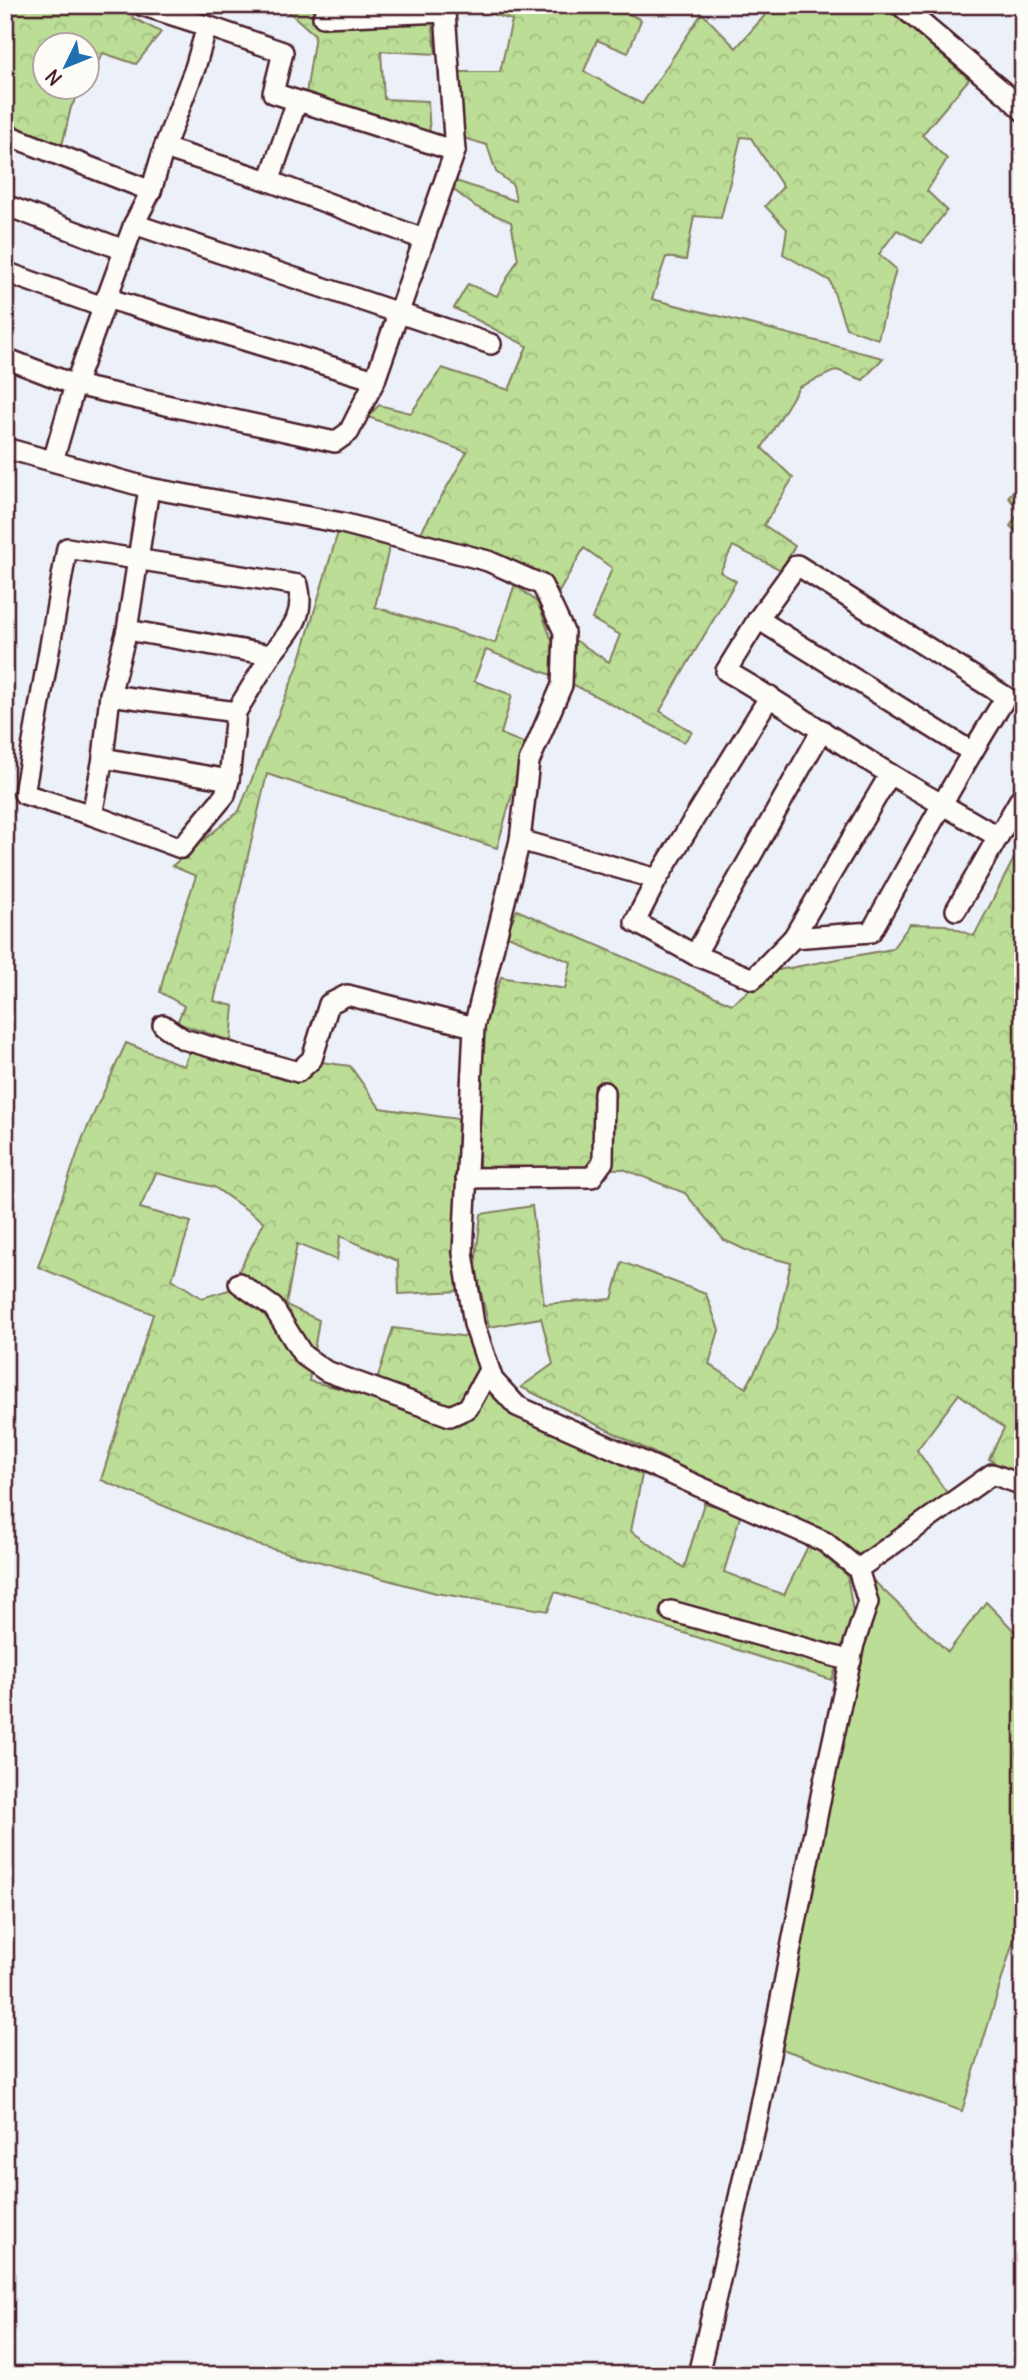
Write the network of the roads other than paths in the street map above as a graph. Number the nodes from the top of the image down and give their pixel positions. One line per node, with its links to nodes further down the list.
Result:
1 (141, 5): 4 (street)
2 (900, 5): 6 (street)
3 (323, 17): 9 (street)
4 (207, 26): 5 (street); 8 (street)
5 (297, 100): 9 (street); 10 (street)
6 (1023, 111)
7 (5, 134): 11 (street)
8 (164, 148): 10 (street); 11 (street)
9 (455, 151): 14 (street)
10 (269, 181): 14 (street)
11 (151, 191): 13 (street)
12 (5, 205): 15 (street)
13 (134, 224): 15 (street); 18 (street)
14 (423, 239): 18 (street)
15 (124, 250): 17 (street)
16 (5, 272): 17 (street)
17 (105, 303): 21 (street); 22 (street)
18 (400, 312): 19 (street); 21 (street)
19 (492, 344)
20 (5, 358): 22 (street)
21 (374, 380): 22 (street)
22 (75, 385): 24 (street)
23 (5, 448): 24 (street)
24 (53, 461): 25 (street)
25 (149, 488): 26 (street); 42 (street)
26 (137, 560): 28 (street); 29 (street); 40 (street)
27 (758, 620): 31 (street); 34 (street); 34 (street)
28 (127, 630): 29 (street); 30 (street)
29 (271, 655): 32 (street)
30 (110, 695): 32 (street); 35 (street)
31 (770, 696): 33 (street); 43 (street)
32 (236, 712): 37 (street)
33 (822, 730): 36 (street); 46 (street)
34 (972, 752): 39 (street)
35 (103, 758): 37 (street); 40 (street)
36 (890, 774): 39 (street); 45 (street)
37 (229, 780): 40 (street)
38 (1023, 794): 41 (street)
39 (944, 804): 41 (street); 45 (street)
40 (92, 815)
41 (998, 837): 44 (street)
42 (520, 839): 43 (street); 48 (street)
43 (657, 879): 46 (street)
44 (956, 910)
45 (793, 938): 46 (street)
46 (695, 955)
47 (163, 1025): 48 (street)
48 (474, 1027): 50 (street)
49 (604, 1092): 50 (street)
50 (466, 1178): 52 (street)
51 (239, 1283): 52 (street)
52 (489, 1370): 54 (street)
53 (1023, 1485): 54 (street)
54 (858, 1569): 56 (street)
55 (671, 1611): 56 (street)
56 (851, 1661): 57 (street)
57 (698, 2375)

